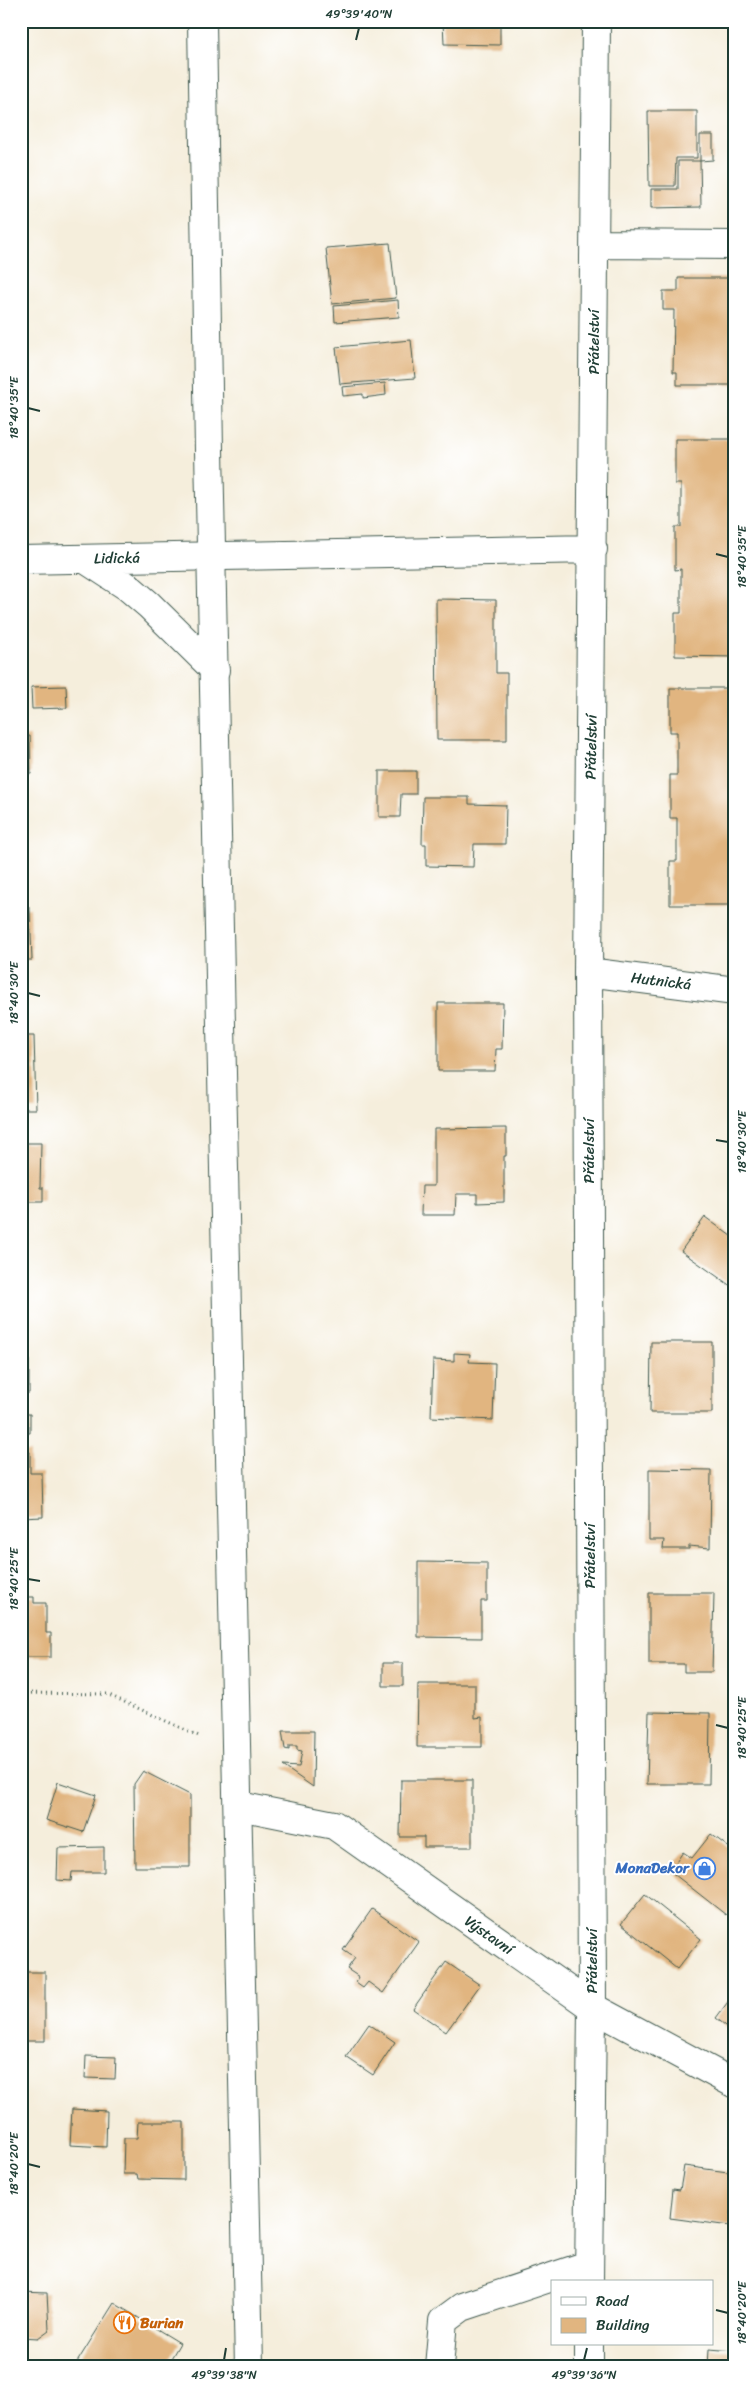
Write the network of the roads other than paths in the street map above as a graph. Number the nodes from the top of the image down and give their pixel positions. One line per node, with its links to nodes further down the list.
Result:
1 (202, 21): 6 (street)
2 (596, 21): 3 (street, Přátelství)
3 (595, 244): 4 (street); 5 (street, Přátelství)
4 (735, 245)
5 (593, 549): 6 (street, Lidická); 10 (street, Přátelství)
6 (212, 557): 7 (street, Lidická); 9 (street)
7 (85, 559): 8 (street, Lidická); 9 (street)
8 (21, 560)
9 (215, 670): 12 (street)
10 (588, 972): 11 (street, Hutnická); 13 (street, Přátelství)
11 (735, 990)
12 (239, 1806): 13 (street, Výstavní); 19 (street)
13 (592, 2007): 14 (street, Výstavní); 15 (street, Přátelství)
14 (735, 2084)
15 (588, 2273): 16 (street)
16 (562, 2280)
17 (551, 2283): 20 (street)
18 (589, 2346): 21 (street)
19 (249, 2367)
20 (439, 2367)
21 (589, 2367)

